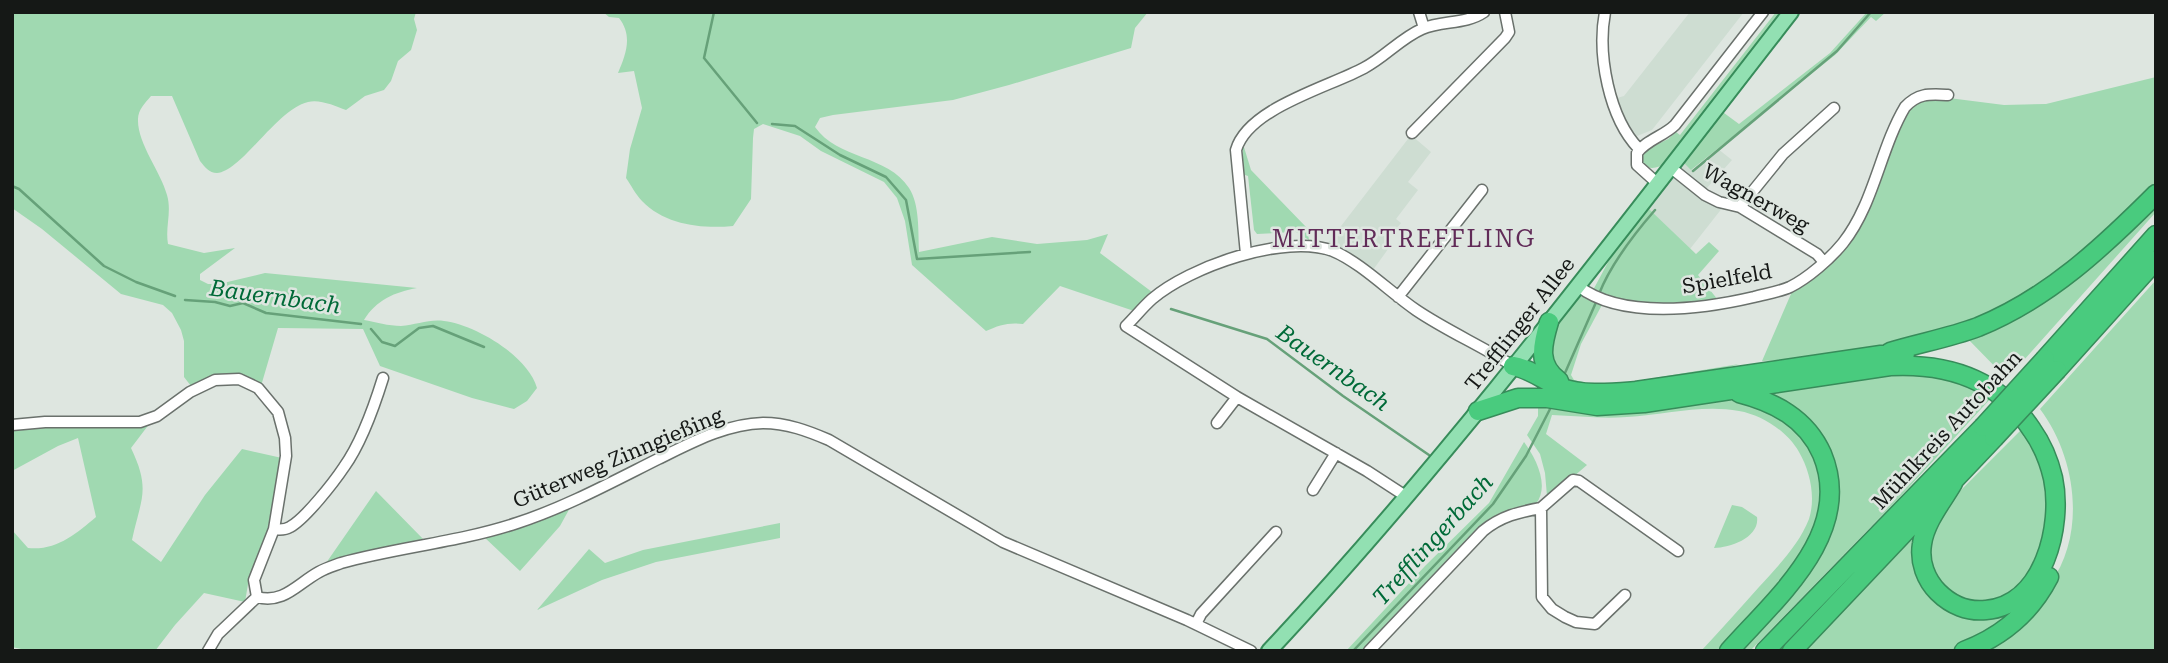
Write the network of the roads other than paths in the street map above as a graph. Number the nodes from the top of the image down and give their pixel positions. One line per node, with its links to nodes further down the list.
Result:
1 (1419, 12): 7 (street)
2 (1484, 12): 7 (street)
3 (1505, 12): 10 (street)
4 (1605, 12): 11 (street)
5 (1763, 12): 11 (street)
6 (1791, 12): 12 (main road, Trefflinger Allee)
7 (1424, 28): 18 (street)
8 (1948, 95): 20 (street, Spielfeld)
9 (1834, 108): 16 (street)
10 (1412, 133)
11 (1639, 149): 13 (street)
12 (1670, 167): 13 (main road, Trefflinger Allee); 16 (street, Wagnerweg)
13 (1657, 183): 21 (main road, Trefflinger Allee)
14 (1482, 190): 22 (street)
15 (2156, 194): 24 (highway)
16 (1740, 207): 20 (street, Wagnerweg)
17 (2156, 235): 25 (highway, Mühlkreis Autobahn)
18 (1246, 254): 22 (street); 30 (street)
19 (2156, 260): 25 (highway, Mühlkreis Autobahn)
20 (1823, 261): 21 (street, Spielfeld)
21 (1584, 290): 23 (main road, Trefflinger Allee)
22 (1398, 297): 26 (street)
23 (1549, 322): 26 (main road, Trefflinger Allee); 28 (highway)
24 (1881, 355): 28 (highway); 54 (highway)
25 (2051, 365): 35 (highway, Mühlkreis Autobahn, bridge)
26 (1513, 366): 28 (highway); 31 (highway); 32 (main road, Trefflinger Allee)
27 (383, 378): 41 (street)
28 (1581, 391)
29 (1731, 391): 31 (highway); 37 (highway); 51 (highway)
30 (1237, 397): 33 (street); 36 (street)
31 (1547, 398): 32 (highway)
32 (1478, 411): 39 (main road, Trefflinger Allee)
33 (1217, 423)
34 (12, 425): 41 (street)
35 (1989, 432): 37 (highway, Mühlkreis Autobahn); 52 (highway, Mühlkreis Autobahn)
36 (1336, 453): 38 (street); 39 (street)
37 (1953, 483): 53 (highway, Mühlkreis Autobahn)
38 (1313, 490)
39 (1407, 497): 49 (main road, Trefflinger Allee)
40 (1541, 508): 43 (street); 44 (street); 50 (street)
41 (274, 529): 45 (street)
42 (1276, 532): 46 (street)
43 (1678, 551)
44 (1625, 595)
45 (257, 597): 46 (street, Güterweg Zinngießing); 47 (street)
46 (1196, 624): 48 (street, Güterweg Zinngießing)
47 (208, 651)
48 (1251, 651)
49 (1269, 651)
50 (1369, 651)
51 (1729, 651)
52 (1765, 651)
53 (1792, 651)
54 (1964, 651)

